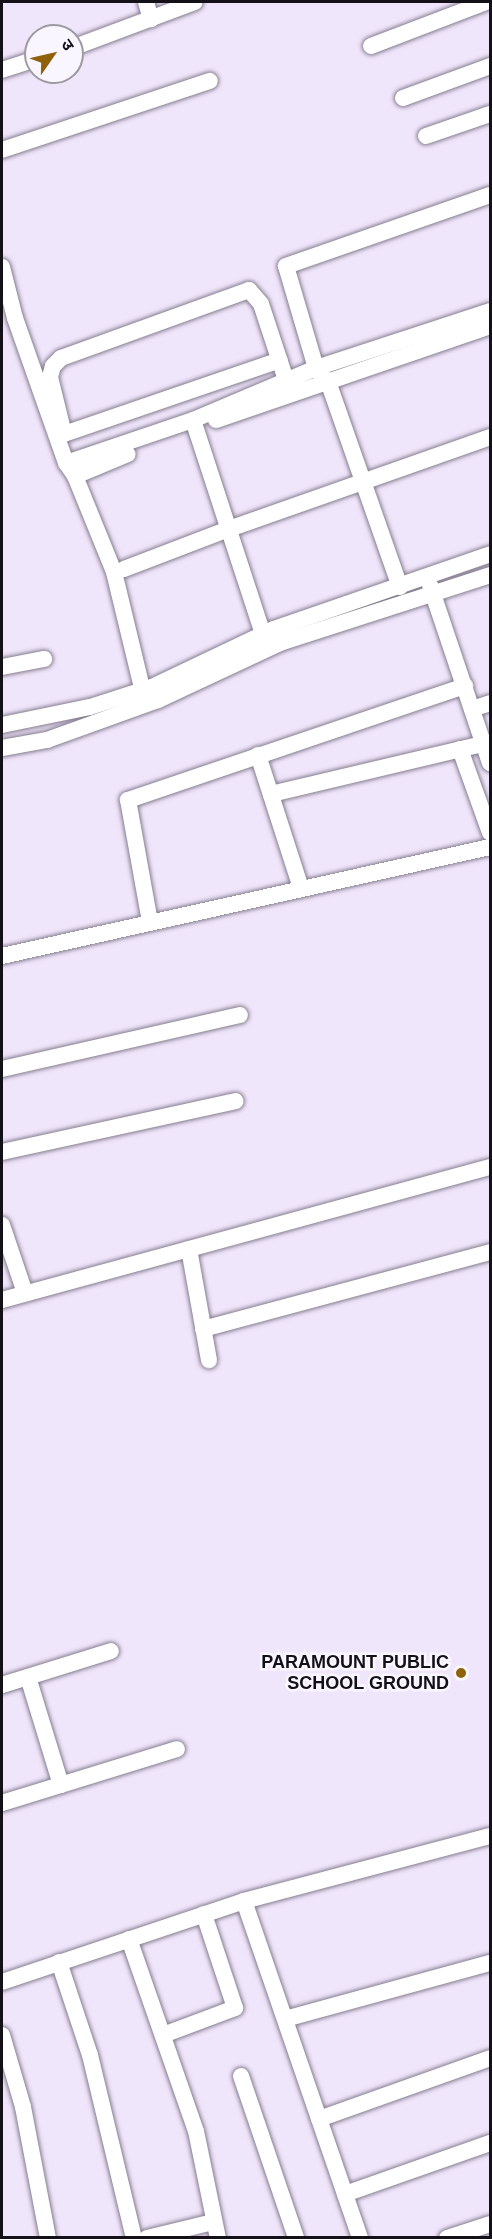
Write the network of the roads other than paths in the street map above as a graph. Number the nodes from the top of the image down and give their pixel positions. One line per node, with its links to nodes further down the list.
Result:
1 (146, 2): 4 (street)
2 (195, 2): 4 (street)
3 (486, 2): 6 (street)
4 (152, 19): 5 (street)
5 (84, 44)
6 (370, 46)
7 (24, 63): 9 (street)
8 (490, 66): 11 (street)
9 (2, 70)
10 (210, 81): 14 (street)
11 (403, 98)
12 (490, 114): 13 (street)
13 (426, 136)
14 (2, 150)
15 (490, 198): 20 (street)
16 (2, 267): 26 (street)
17 (490, 311): 20 (street)
18 (490, 326): 22 (street)
19 (280, 360): 21 (street); 24 (street); 24 (street)
20 (316, 368): 21 (street); 22 (street)
21 (286, 380): 23 (street)
22 (329, 384): 23 (street); 27 (street)
23 (194, 423): 26 (street); 28 (street)
24 (64, 434): 26 (street)
25 (490, 437): 27 (street)
26 (74, 467): 30 (street); 39 (street)
27 (363, 483): 28 (street); 33 (street)
28 (229, 528): 30 (street); 35 (street)
29 (490, 554): 32 (street)
30 (124, 570): 39 (street)
31 (490, 575): 34 (street)
32 (426, 576): 33 (street); 34 (street)
33 (400, 587): 35 (street)
34 (434, 595): 38 (street); 39 (street)
35 (263, 634): 39 (street)
36 (44, 659): 37 (street)
37 (2, 667)
38 (465, 686): 41 (street); 46 (street)
39 (149, 695): 42 (street); 44 (street)
40 (490, 703): 41 (street)
41 (472, 709): 43 (street)
42 (2, 725)
43 (482, 744): 45 (street); 47 (street)
44 (2, 748)
45 (460, 749): 48 (street); 49 (street)
46 (258, 755): 48 (street); 52 (street)
47 (490, 762)
48 (271, 794): 51 (street)
49 (490, 833)
50 (490, 847): 51 (street)
51 (301, 888): 52 (street)
52 (150, 922): 53 (street)
53 (2, 956)
54 (240, 1015): 55 (street)
55 (2, 1068)
56 (236, 1101): 57 (street)
57 (2, 1152)
58 (490, 1167): 60 (street)
59 (2, 1228): 62 (street)
60 (189, 1249): 62 (street); 64 (street)
61 (490, 1252): 64 (street)
62 (25, 1293): 63 (street)
63 (2, 1300)
64 (203, 1329): 65 (street)
65 (209, 1360)
66 (111, 1651): 67 (street)
67 (28, 1677): 68 (street); 70 (street)
68 (2, 1685)
69 (177, 1749): 70 (street)
70 (61, 1785): 71 (street)
71 (2, 1803)
72 (490, 1836): 73 (street)
73 (244, 1901): 74 (street); 79 (street)
74 (204, 1914): 75 (street); 81 (street)
75 (129, 1939): 76 (street); 81 (street)
76 (59, 1962): 78 (street); 90 (street)
77 (490, 1963): 79 (street)
78 (2, 1982)
79 (285, 2019): 84 (street)
80 (2, 2035): 89 (street)
81 (163, 2035): 88 (street)
82 (490, 2058): 84 (street)
83 (241, 2076): 92 (street)
84 (319, 2119): 86 (street)
85 (490, 2143): 86 (street)
86 (345, 2194): 93 (street)
87 (490, 2224): 94 (street)
88 (215, 2230): 91 (street)
89 (48, 2238)
90 (134, 2238)
91 (147, 2238)
92 (296, 2238)
93 (360, 2238)
94 (447, 2238)

